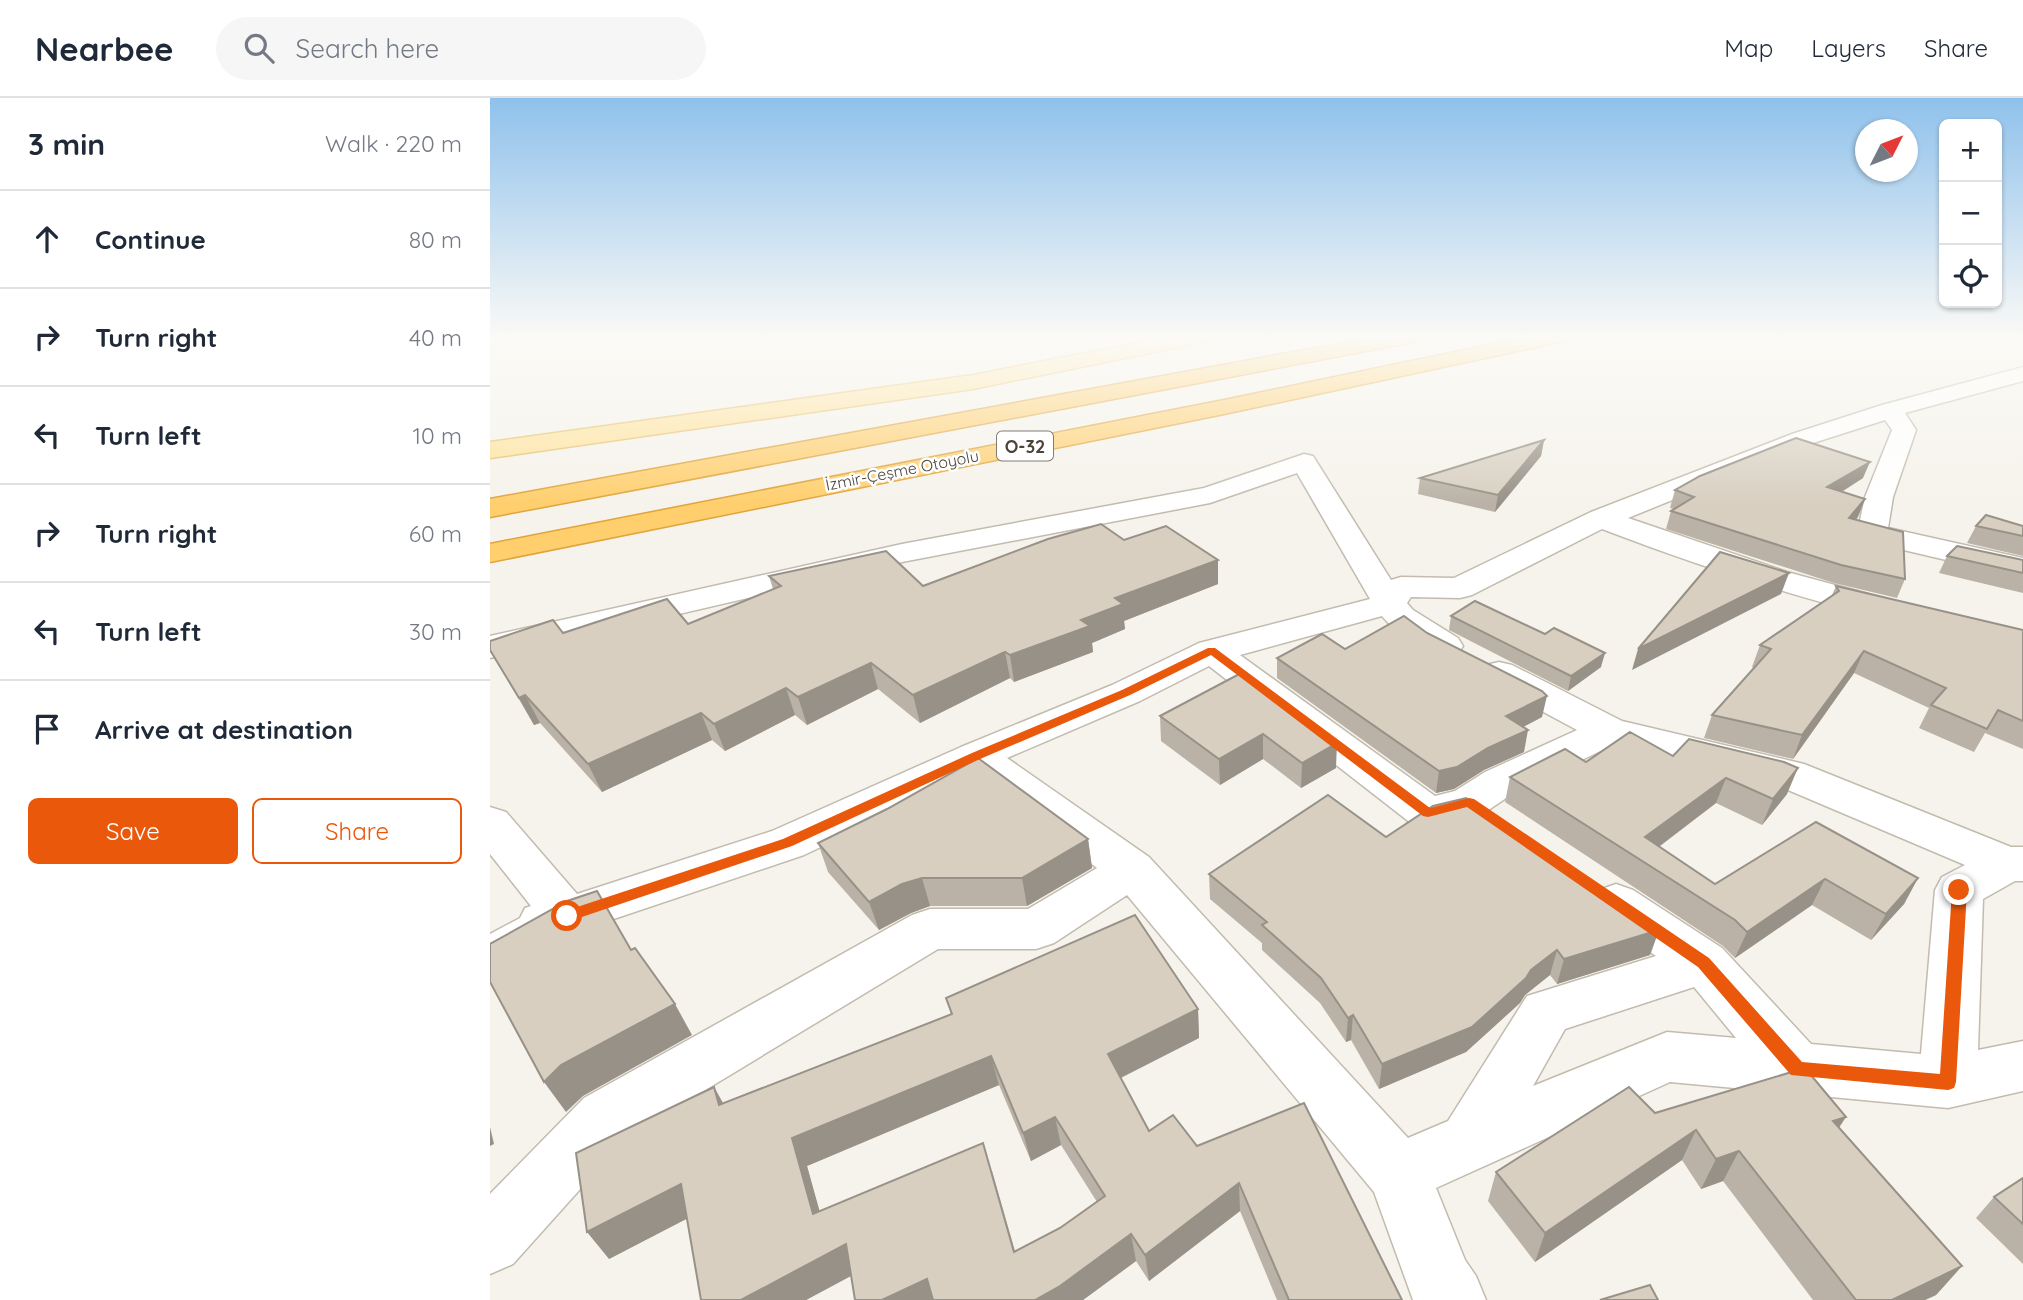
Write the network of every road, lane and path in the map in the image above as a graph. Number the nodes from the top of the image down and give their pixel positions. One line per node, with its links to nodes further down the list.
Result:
1 (907, 392): 6 (main road)
2 (1113, 392): 7 (highway, İzmir-Çeşme Otoyolu / O-32)
3 (1301, 392): 9 (highway, İzmir-Çeşme Otoyolu / O-32)
4 (1956, 392): 5 (street)
5 (1890, 410): 8 (street); 10 (street)
6 (490, 450)
7 (490, 508)
8 (1601, 519): 11 (street); 12 (street)
9 (490, 553)
10 (2023, 568)
11 (1390, 604): 13 (street); 14 (street); 15 (street)
12 (1912, 616)
13 (490, 647)
14 (1212, 651): 16 (street); 17 (street)
15 (1609, 731): 17 (street); 20 (street)
16 (976, 756): 21 (street); 23 (street)
17 (1469, 802): 19 (street)
18 (490, 823): 23 (street)
19 (1514, 833)
20 (2015, 864): 29 (street)
21 (1132, 869): 31 (street); 32 (street)
22 (1581, 879): 26 (street)
23 (567, 916): 24 (street); 25 (street)
24 (490, 936)
25 (490, 958)
26 (1704, 963): 28 (street); 30 (street)
27 (2023, 1066): 29 (street)
28 (1797, 1069): 29 (street); 30 (street)
29 (1948, 1082)
30 (1469, 1141): 31 (street)
31 (1399, 1174): 33 (street)
32 (490, 1241)
33 (1452, 1300)

